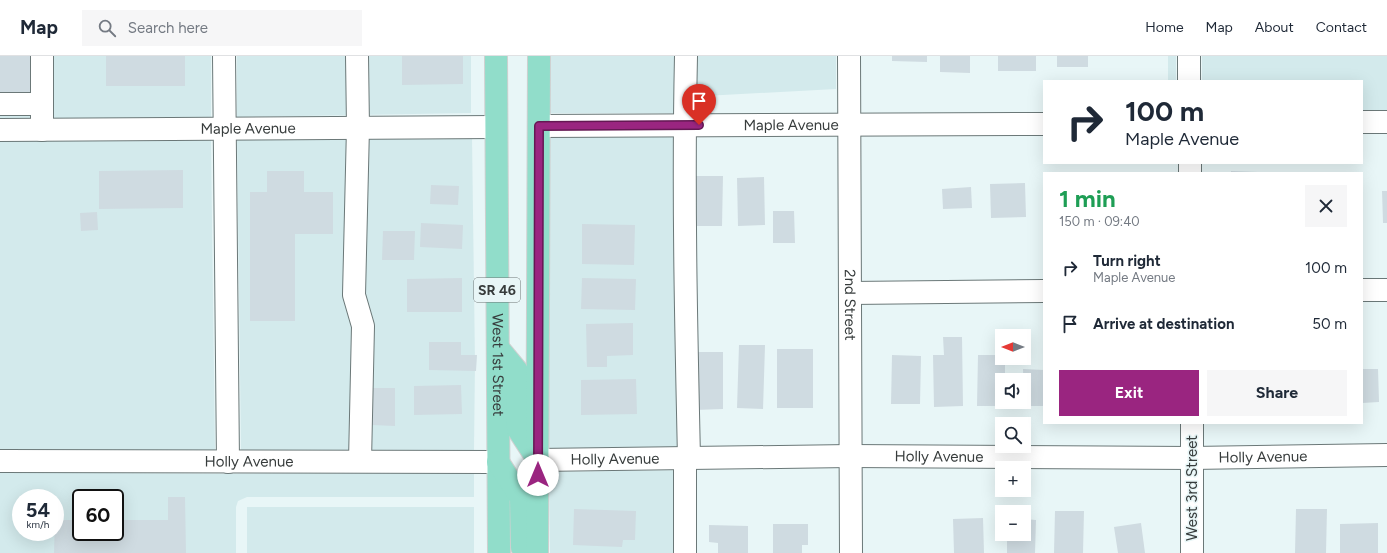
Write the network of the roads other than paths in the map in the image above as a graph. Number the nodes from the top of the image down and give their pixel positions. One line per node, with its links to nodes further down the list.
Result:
1 (42, 56): 11 (street)
2 (224, 56): 20 (street)
3 (357, 56): 18 (street)
4 (496, 56): 19 (main road, West 1st Street / SR 46)
5 (539, 56): 17 (main road, SR 46)
6 (686, 56): 15 (street)
7 (849, 56): 16 (street, 2nd Street)
8 (1189, 56): 9 (street)
9 (1189, 80)
10 (0, 104): 11 (street)
11 (42, 104): 22 (street)
12 (1363, 122): 13 (street)
13 (1387, 122)
14 (1043, 124): 16 (street, Maple Avenue)
15 (684, 125): 16 (street, Maple Avenue); 17 (street, Maple Avenue); 31 (street)
16 (849, 125): 26 (street, 2nd Street)
17 (539, 126): 33 (main road, SR 46)
18 (358, 127): 19 (street, Maple Avenue); 20 (street, Maple Avenue); 36 (street)
19 (496, 127): 27 (main road, West 1st Street / SR 46)
20 (224, 129): 22 (street, Maple Avenue); 35 (street)
21 (0, 130): 22 (street, Maple Avenue)
22 (42, 130)
23 (1363, 290): 24 (street)
24 (1387, 290)
25 (1043, 291): 26 (street)
26 (850, 293): 30 (street, 2nd Street)
27 (498, 348): 33 (main road); 37 (main road, West 1st Street / SR 46)
28 (1192, 424): 32 (street, West 3rd Street)
29 (1387, 455): 32 (street, Holly Avenue)
30 (850, 456): 31 (street, Holly Avenue); 32 (street, Holly Avenue); 42 (street, 2nd Street)
31 (687, 458): 33 (street, Holly Avenue); 41 (street)
32 (1192, 458): 43 (street, West 3rd Street)
33 (538, 460): 40 (main road, SR 46)
34 (0, 461): 35 (street, Holly Avenue)
35 (228, 462): 36 (street, Holly Avenue)
36 (360, 462): 37 (street, Holly Avenue)
37 (498, 462): 38 (main road, West 1st Street / SR 46); 39 (main road)
38 (499, 553)
39 (525, 553)
40 (538, 553)
41 (685, 553)
42 (851, 553)
43 (1192, 553)

